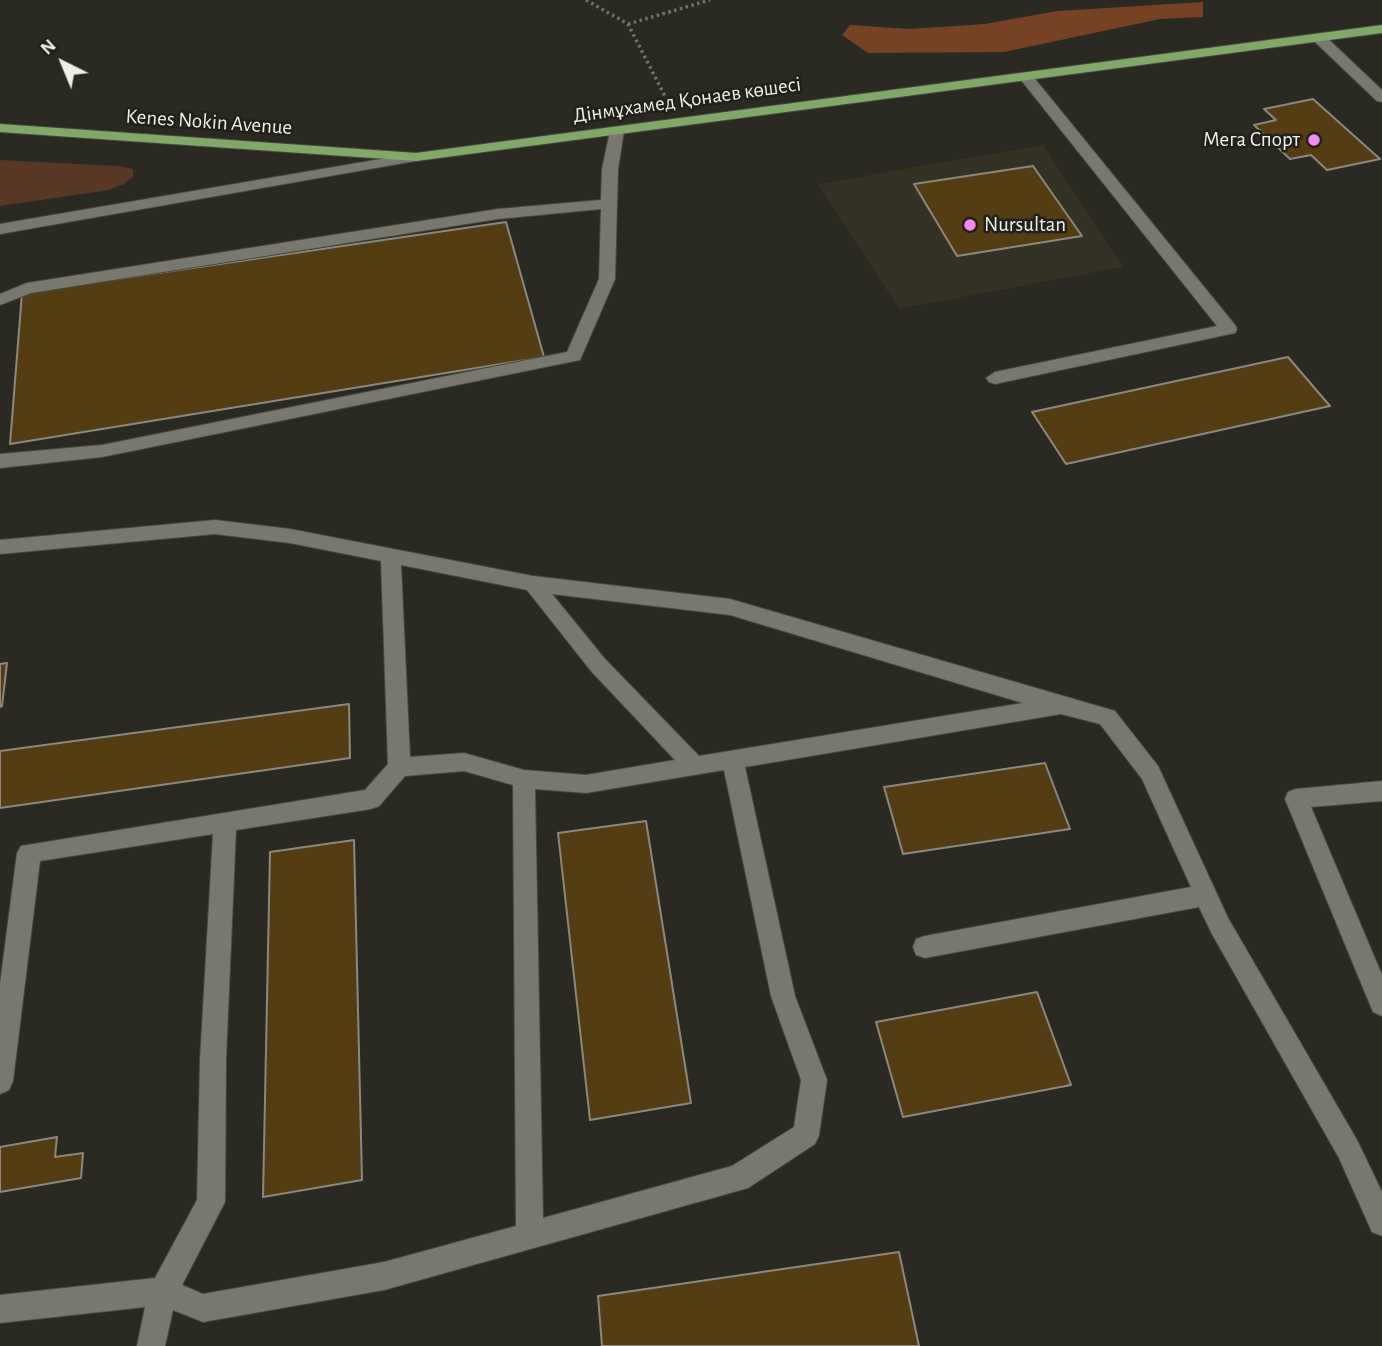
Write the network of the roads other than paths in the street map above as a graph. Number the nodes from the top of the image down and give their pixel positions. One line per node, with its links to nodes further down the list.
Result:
1 (1382, 29): 2 (highway, Дінмұхамед Қонаев көшесі)
2 (1320, 39): 3 (highway, Дінмұхамед Қонаев көшесі); 4 (street)
3 (1026, 77): 6 (highway, Дінмұхамед Қонаев көшесі); 11 (street)
4 (1382, 99)
5 (0, 128): 7 (highway, Kenes Nokin Avenue)
6 (617, 131): 7 (highway, Дінмұхамед Қонаев көшесі); 8 (street)
7 (416, 157): 9 (street, Дінмұхамед Қонаев көшесі)
8 (608, 204): 10 (street); 12 (street)
9 (0, 229)
10 (0, 300)
11 (995, 378)
12 (0, 461)
13 (0, 547): 14 (street)
14 (391, 556): 15 (street); 19 (street)
15 (533, 584): 16 (street); 18 (street)
16 (1061, 705): 17 (street); 23 (street)
17 (733, 760): 18 (street); 28 (street)
18 (695, 766): 20 (street)
19 (399, 767): 20 (street); 22 (street)
20 (524, 779): 28 (street)
21 (1382, 791): 25 (street)
22 (225, 822): 26 (street); 29 (street)
23 (1206, 895): 24 (street); 27 (street)
24 (925, 947)
25 (1382, 1004)
26 (0, 1081)
27 (1382, 1222)
28 (530, 1235): 29 (street)
29 (163, 1291): 30 (street); 31 (street)
30 (0, 1309)
31 (151, 1346)

